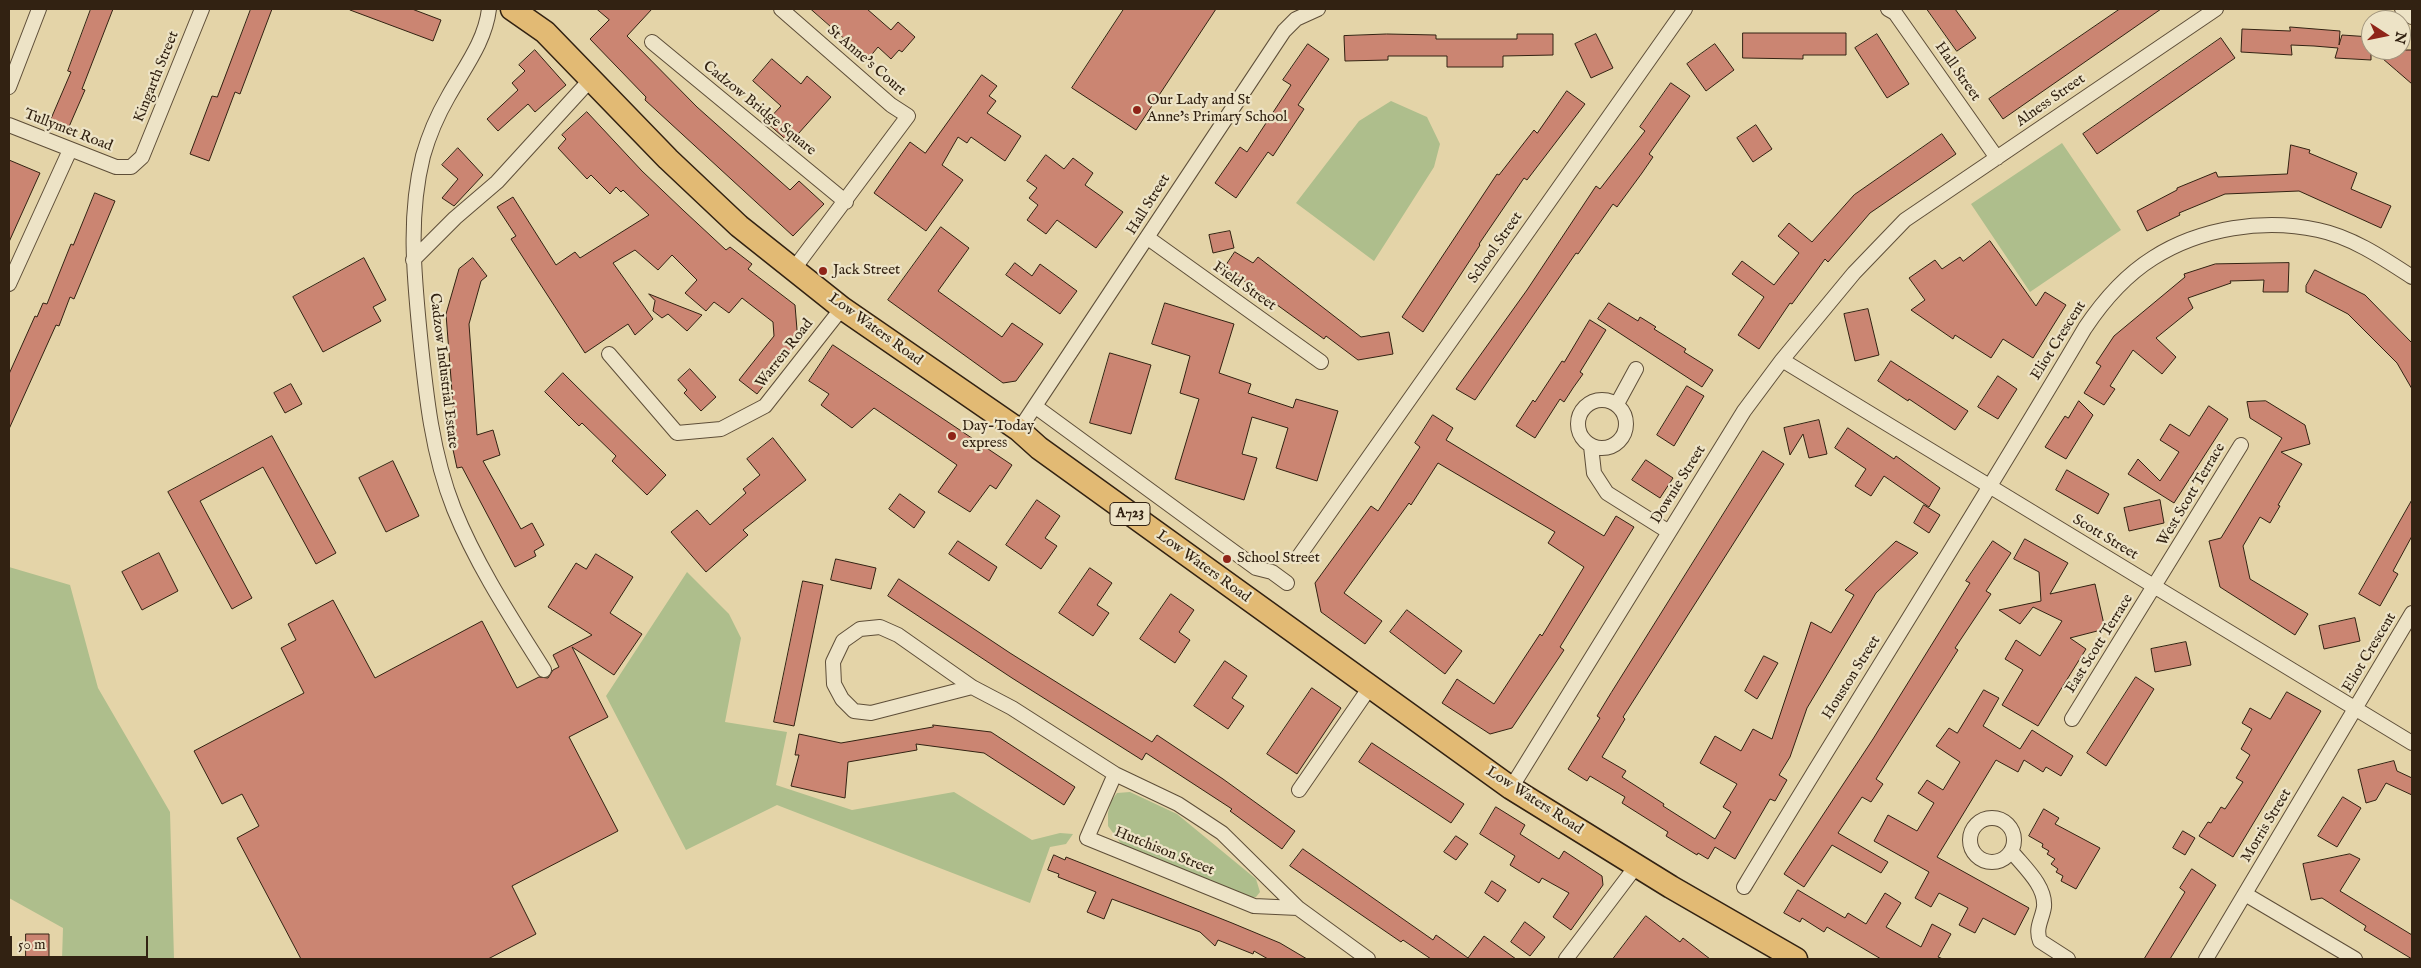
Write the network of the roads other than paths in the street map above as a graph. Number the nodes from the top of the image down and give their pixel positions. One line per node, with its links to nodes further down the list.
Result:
1 (39, 9): 14 (street)
2 (202, 9): 17 (street, Kingarth Street)
3 (489, 9): 22 (street, Cadzow Industrial Estate)
4 (512, 9): 13 (main road, Low Waters Road / A723)
5 (781, 9): 19 (street, St Anne's Court)
6 (1318, 9): 21 (street, Hall Street)
7 (1685, 9): 38 (street, School Street)
8 (1888, 9): 18 (street, Hall Street)
9 (2216, 9): 18 (street, Alness Street)
10 (2402, 9): 11 (street)
11 (2412, 17)
12 (652, 42): 19 (street, Cadzow Bridge Square)
13 (592, 78): 22 (street); 23 (main road, Low Waters Road / A723)
14 (9, 87)
15 (9, 126): 16 (street, Tullymet Road)
16 (70, 150): 17 (street, Tullymet Road); 25 (street)
17 (142, 158)
18 (1998, 158): 20 (street, Alness Street)
19 (846, 202): 23 (street)
20 (1905, 220): 28 (street, Downie Street)
21 (1148, 238): 29 (street, Field Street); 32 (street, Hall Street)
22 (413, 260): 42 (street, Cadzow Industrial Estate)
23 (793, 270): 26 (main road, Low Waters Road / A723)
24 (2412, 277): 36 (street, Eliot Crescent)
25 (9, 284)
26 (842, 308): 27 (street, Warren Road); 33 (main road, Low Waters Road / A723)
27 (609, 354)
28 (1782, 360): 36 (street, Scott Street); 37 (street, Downie Street)
29 (1321, 362)
30 (1636, 369): 31 (street)
31 (1617, 404): 35 (street); 35 (street)
32 (1036, 407): 33 (street, Hall Street); 39 (street, Low Waters Road)
33 (1019, 430): 44 (main road, Low Waters Road / A723)
34 (2241, 445): 40 (street, West Scott Terrace)
35 (1591, 446): 37 (street)
36 (1990, 487): 40 (street, Scott Street); 53 (street, Houston Street)
37 (1669, 532): 49 (street, Downie Street)
38 (1299, 556)
39 (1287, 583)
40 (2155, 587): 45 (street, Scott Street); 46 (street, East Scott Terrace)
41 (2412, 612): 45 (street, Eliot Crescent)
42 (544, 670)
43 (972, 687): 43 (street); 48 (street)
44 (1370, 688): 49 (main road, Low Waters Road / A723); 50 (street)
45 (2355, 709): 47 (street, Scott Street); 54 (street, Morris Street)
46 (2072, 719)
47 (2412, 743)
48 (1115, 774): 55 (street); 55 (street, Hutchison Street)
49 (1511, 788): 52 (main road, Low Waters Road / A723)
50 (1299, 790)
51 (2012, 852): 59 (street)
52 (1637, 865): 57 (street); 58 (main road, Low Waters Road / A723)
53 (1744, 887)
54 (2245, 894): 60 (street, Morris Street); 61 (street)
55 (1298, 908): 56 (street)
56 (1368, 959)
57 (1566, 959)
58 (1796, 959)
59 (2068, 959)
60 (2206, 959)
61 (2355, 959)

